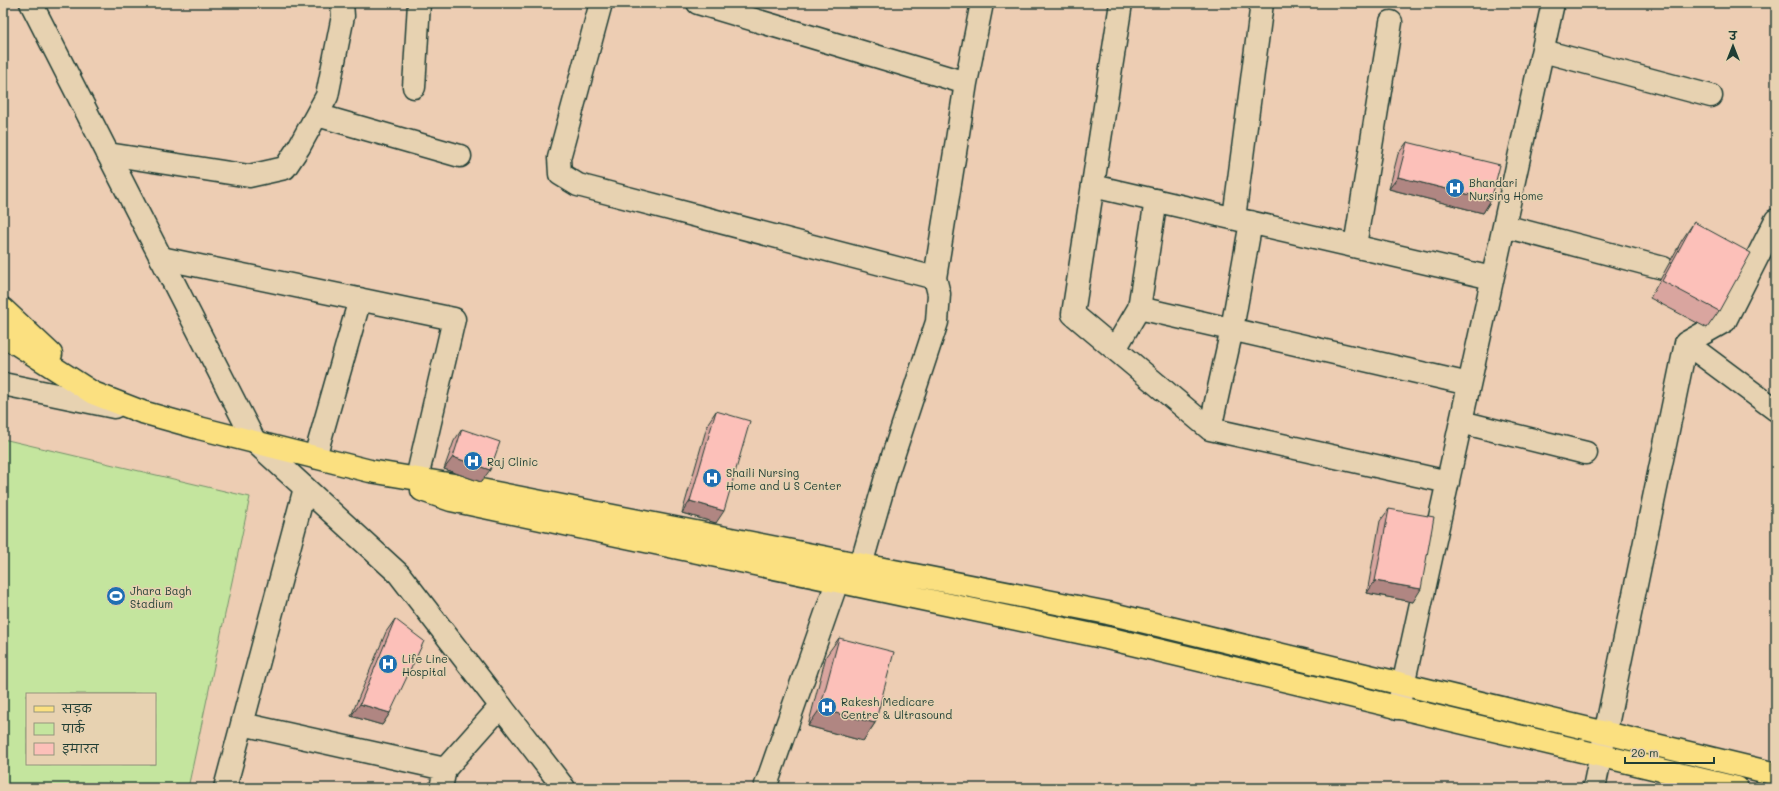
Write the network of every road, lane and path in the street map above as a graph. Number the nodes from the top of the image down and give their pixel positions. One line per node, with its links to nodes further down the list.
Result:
1 (31, 3): 16 (street)
2 (342, 3): 15 (street)
3 (419, 3): 13 (street)
4 (601, 3): 26 (street)
5 (698, 3): 12 (street)
6 (982, 3): 12 (street)
7 (1120, 3): 18 (street)
8 (1262, 3): 20 (street)
9 (1552, 3): 11 (street)
10 (1391, 22): 23 (street)
11 (1543, 51): 14 (street); 22 (street)
12 (966, 83): 26 (street)
13 (414, 87)
14 (1711, 96)
15 (317, 115): 16 (street); 17 (street)
16 (108, 154): 24 (street)
17 (460, 156)
18 (1093, 186): 19 (street); 34 (street)
19 (1156, 200): 20 (street); 29 (street)
20 (1242, 220): 23 (street); 31 (street)
21 (1776, 220): 33 (street)
22 (1504, 226): 25 (street); 27 (street)
23 (1355, 246): 27 (street)
24 (161, 258): 28 (street); 42 (street)
25 (1664, 268)
26 (935, 278): 49 (street)
27 (1492, 278): 36 (street)
28 (360, 299): 44 (street); 46 (street)
29 (1139, 308): 31 (street); 34 (street)
30 (3, 309): 37 (main road)
31 (1232, 329): 36 (street); 41 (street)
32 (3, 335): 37 (main road)
33 (1686, 343): 38 (street); 55 (street)
34 (1115, 349): 41 (street)
35 (3, 384): 39 (street)
36 (1469, 384): 40 (street)
37 (93, 393): 39 (main road)
38 (1776, 410)
39 (142, 412): 42 (main road)
40 (1461, 422): 43 (street); 47 (street)
41 (1210, 429): 47 (street)
42 (255, 442): 44 (main road); 48 (street)
43 (1586, 453)
44 (314, 457): 45 (main road)
45 (370, 471): 46 (main road); 50 (main road)
46 (417, 478): 49 (main road)
47 (1448, 482): 51 (street)
48 (305, 488): 52 (street); 54 (street)
49 (861, 565): 51 (main road)
50 (837, 582): 53 (main road); 61 (street)
51 (1403, 684): 53 (street); 55 (main road)
52 (501, 706): 58 (street); 60 (street)
53 (1398, 708): 56 (main road)
54 (242, 724): 58 (street); 59 (street)
55 (1606, 733): 56 (street); 57 (main road)
56 (1601, 756): 62 (street); 63 (main road)
57 (1776, 774)
58 (443, 778)
59 (225, 788)
60 (564, 788)
61 (765, 788)
62 (1594, 788)
63 (1737, 788)

